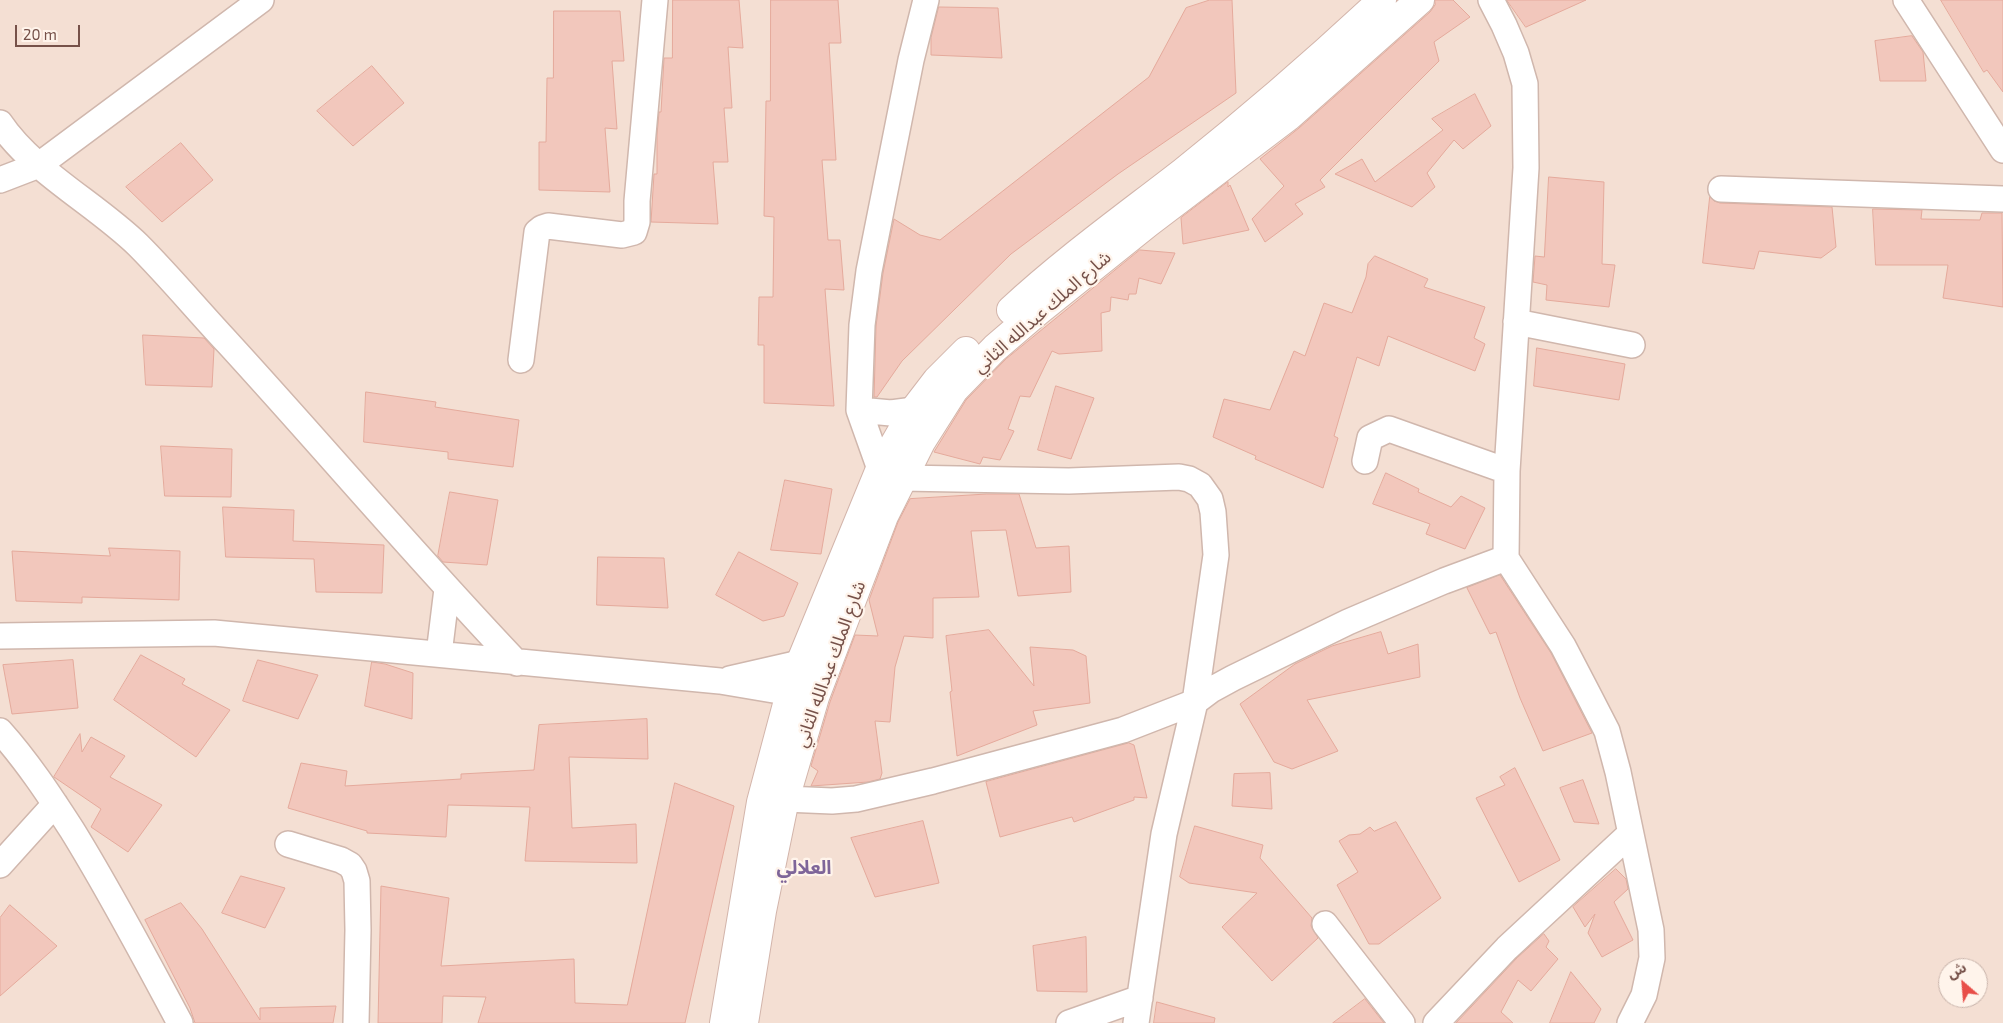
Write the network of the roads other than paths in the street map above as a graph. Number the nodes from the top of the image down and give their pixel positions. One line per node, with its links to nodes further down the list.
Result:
1 (261, 0): 10 (street)
2 (655, 0): 16 (street)
3 (926, 0): 17 (street)
4 (1382, 0): 18 (main road, شارع الملك عبدالله الثاني)
5 (1420, 0): 21 (main road, شارع الملك عبدالله الثاني)
6 (1491, 0): 14 (street)
7 (1906, 0): 9 (street)
8 (0, 123): 10 (street)
9 (2003, 150)
10 (39, 166): 11 (street); 23 (street)
11 (0, 180)
12 (1720, 188): 13 (street)
13 (2003, 199)
14 (1516, 322): 15 (street); 20 (street)
15 (1632, 346)
16 (521, 360)
17 (859, 410): 18 (street); 21 (street)
18 (914, 410): 21 (main road, شارع الملك عبدالله الثاني)
19 (1365, 461): 20 (street)
20 (1507, 470): 22 (street)
21 (891, 474): 26 (main road, شارع الملك عبدالله الثاني); 28 (main road, شارع الملك عبدالله الثاني); 31 (street)
22 (1506, 558): 31 (street); 35 (street)
23 (447, 589): 25 (street); 27 (street)
24 (0, 636): 25 (street)
25 (439, 654): 27 (street)
26 (828, 662): 28 (street); 30 (main road, شارع الملك عبدالله الثاني)
27 (517, 663): 29 (street)
28 (800, 663): 29 (street); 30 (main road, شارع الملك عبدالله الثاني)
29 (720, 681): 30 (street)
30 (802, 695): 33 (main road, شارع الملك عبدالله الثاني); 42 (main road, شارع الملك عبدالله الثاني)
31 (1194, 702): 33 (street); 39 (street)
32 (0, 731): 34 (street)
33 (784, 799): 43 (main road, شارع الملك عبدالله الثاني)
34 (55, 804): 37 (street); 40 (street)
35 (1630, 834): 47 (street); 48 (street)
36 (288, 844): 41 (street)
37 (0, 865)
38 (1324, 924): 46 (street)
39 (1140, 998): 44 (street); 45 (street)
40 (180, 1023)
41 (356, 1023)
42 (724, 1023)
43 (744, 1023)
44 (1069, 1023)
45 (1136, 1023)
46 (1402, 1023)
47 (1436, 1023)
48 (1630, 1023)

